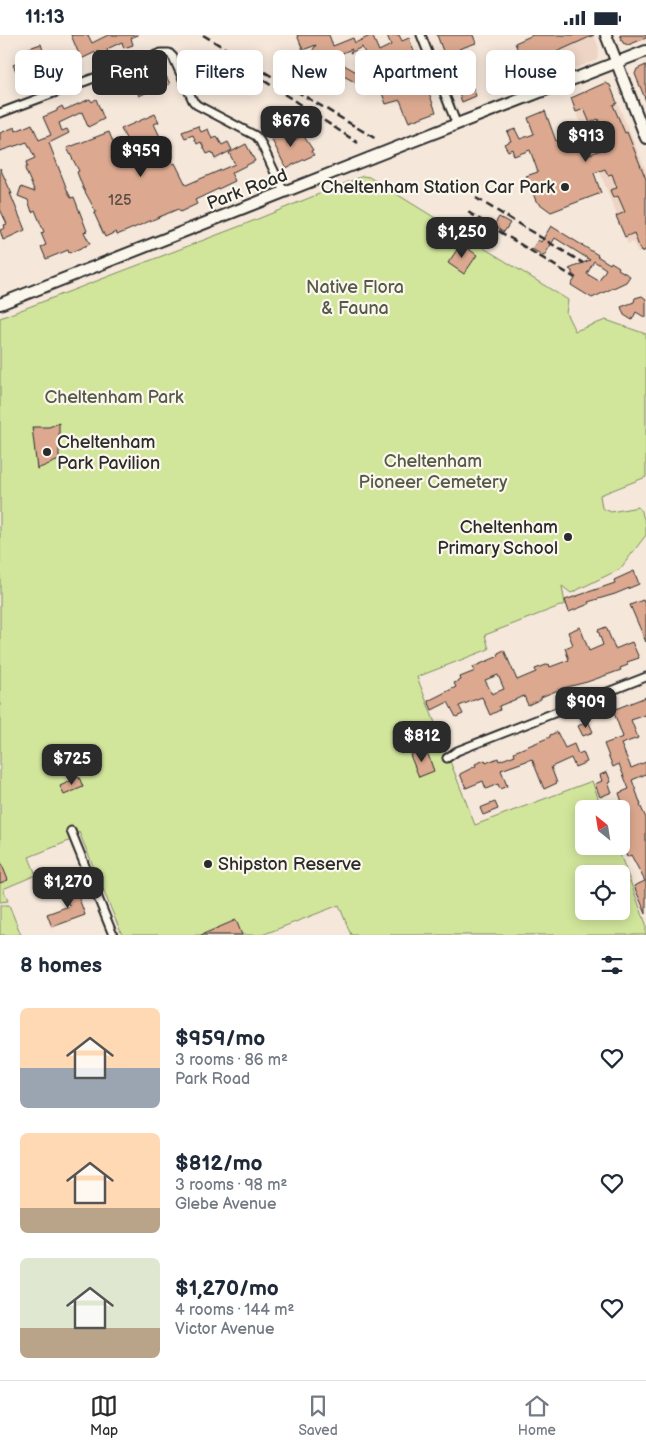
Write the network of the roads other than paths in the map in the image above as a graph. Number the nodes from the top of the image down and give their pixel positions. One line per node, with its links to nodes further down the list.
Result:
1 (422, 35): 6 (street)
2 (606, 35): 4 (street)
3 (646, 51): 4 (street, Park Road)
4 (616, 63): 6 (street, Park Road); 7 (street)
5 (0, 113): 8 (street)
6 (457, 125): 8 (street, Park Road, bridge)
7 (646, 138)
8 (284, 191): 9 (street, Park Road)
9 (0, 304)
10 (646, 677): 11 (street)
11 (446, 758)
12 (71, 831): 13 (street)
13 (113, 935)

